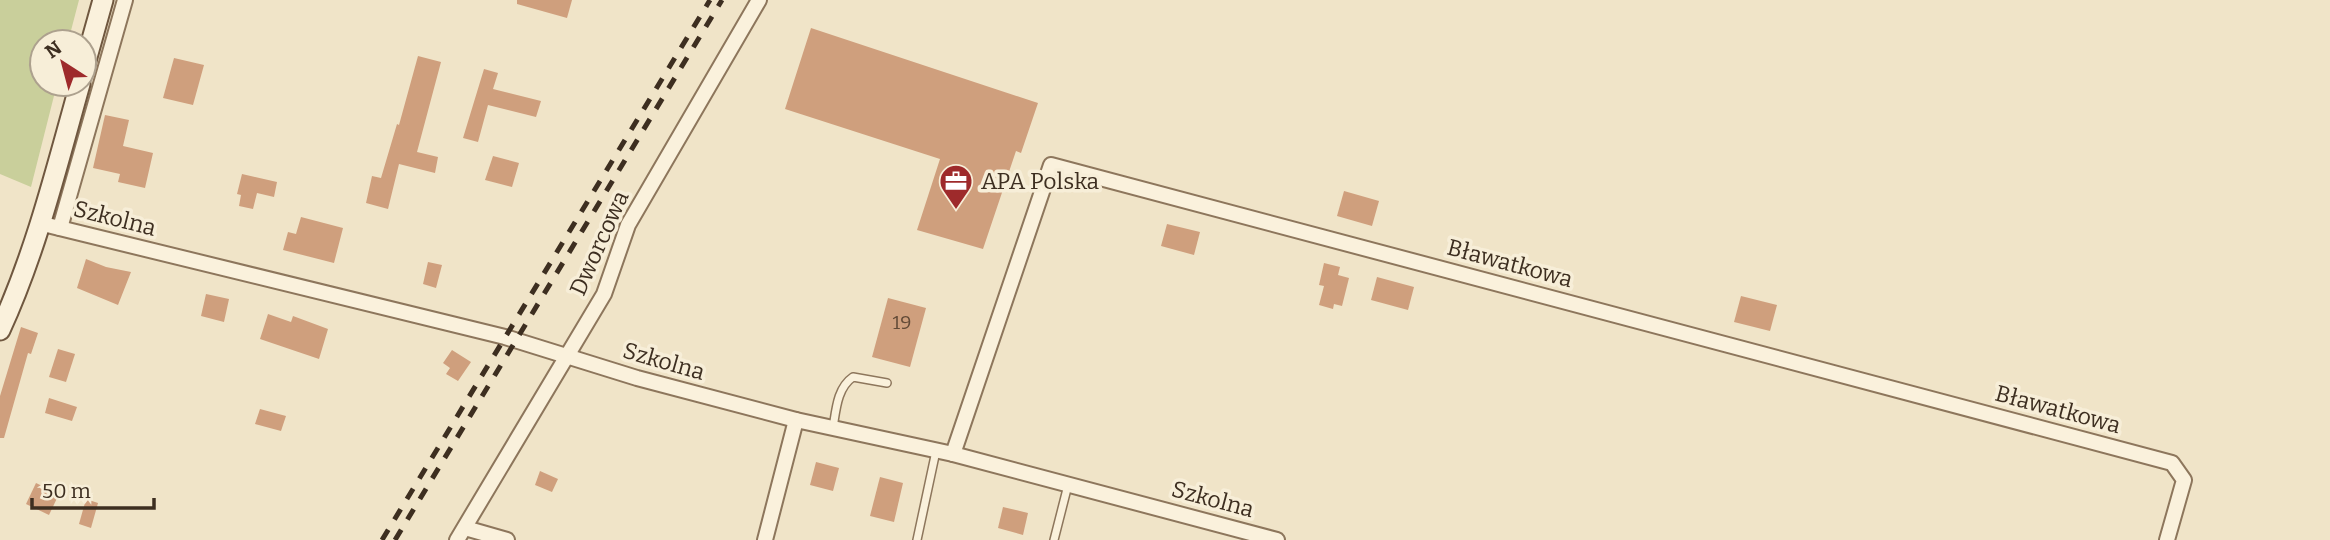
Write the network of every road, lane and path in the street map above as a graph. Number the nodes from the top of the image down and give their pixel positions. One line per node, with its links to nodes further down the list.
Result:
1 (103, 0): 4 (main road)
2 (125, 0): 6 (street)
3 (759, 0): 10 (street, Dworcowa)
4 (95, 28)
5 (75, 98): 7 (main road)
6 (97, 99): 8 (street)
7 (39, 223): 8 (street, Szkolna); 9 (main road)
8 (60, 228): 10 (street, Szkolna)
9 (0, 330)
10 (566, 356): 12 (street, Szkolna); 17 (street, Dworcowa)
11 (887, 383): 13 (lane)
12 (796, 420): 13 (street, Szkolna); 19 (street)
13 (833, 429): 14 (street, Szkolna)
14 (936, 450): 15 (street, Szkolna); 20 (lane)
15 (953, 454): 16 (street, Szkolna); 23 (street, Bławatkowa)
16 (1068, 484): 21 (lane); 22 (street, Szkolna)
17 (461, 534): 18 (street)
18 (507, 540)
19 (765, 540)
20 (917, 540)
21 (1054, 540)
22 (1278, 540)
23 (2167, 540)

